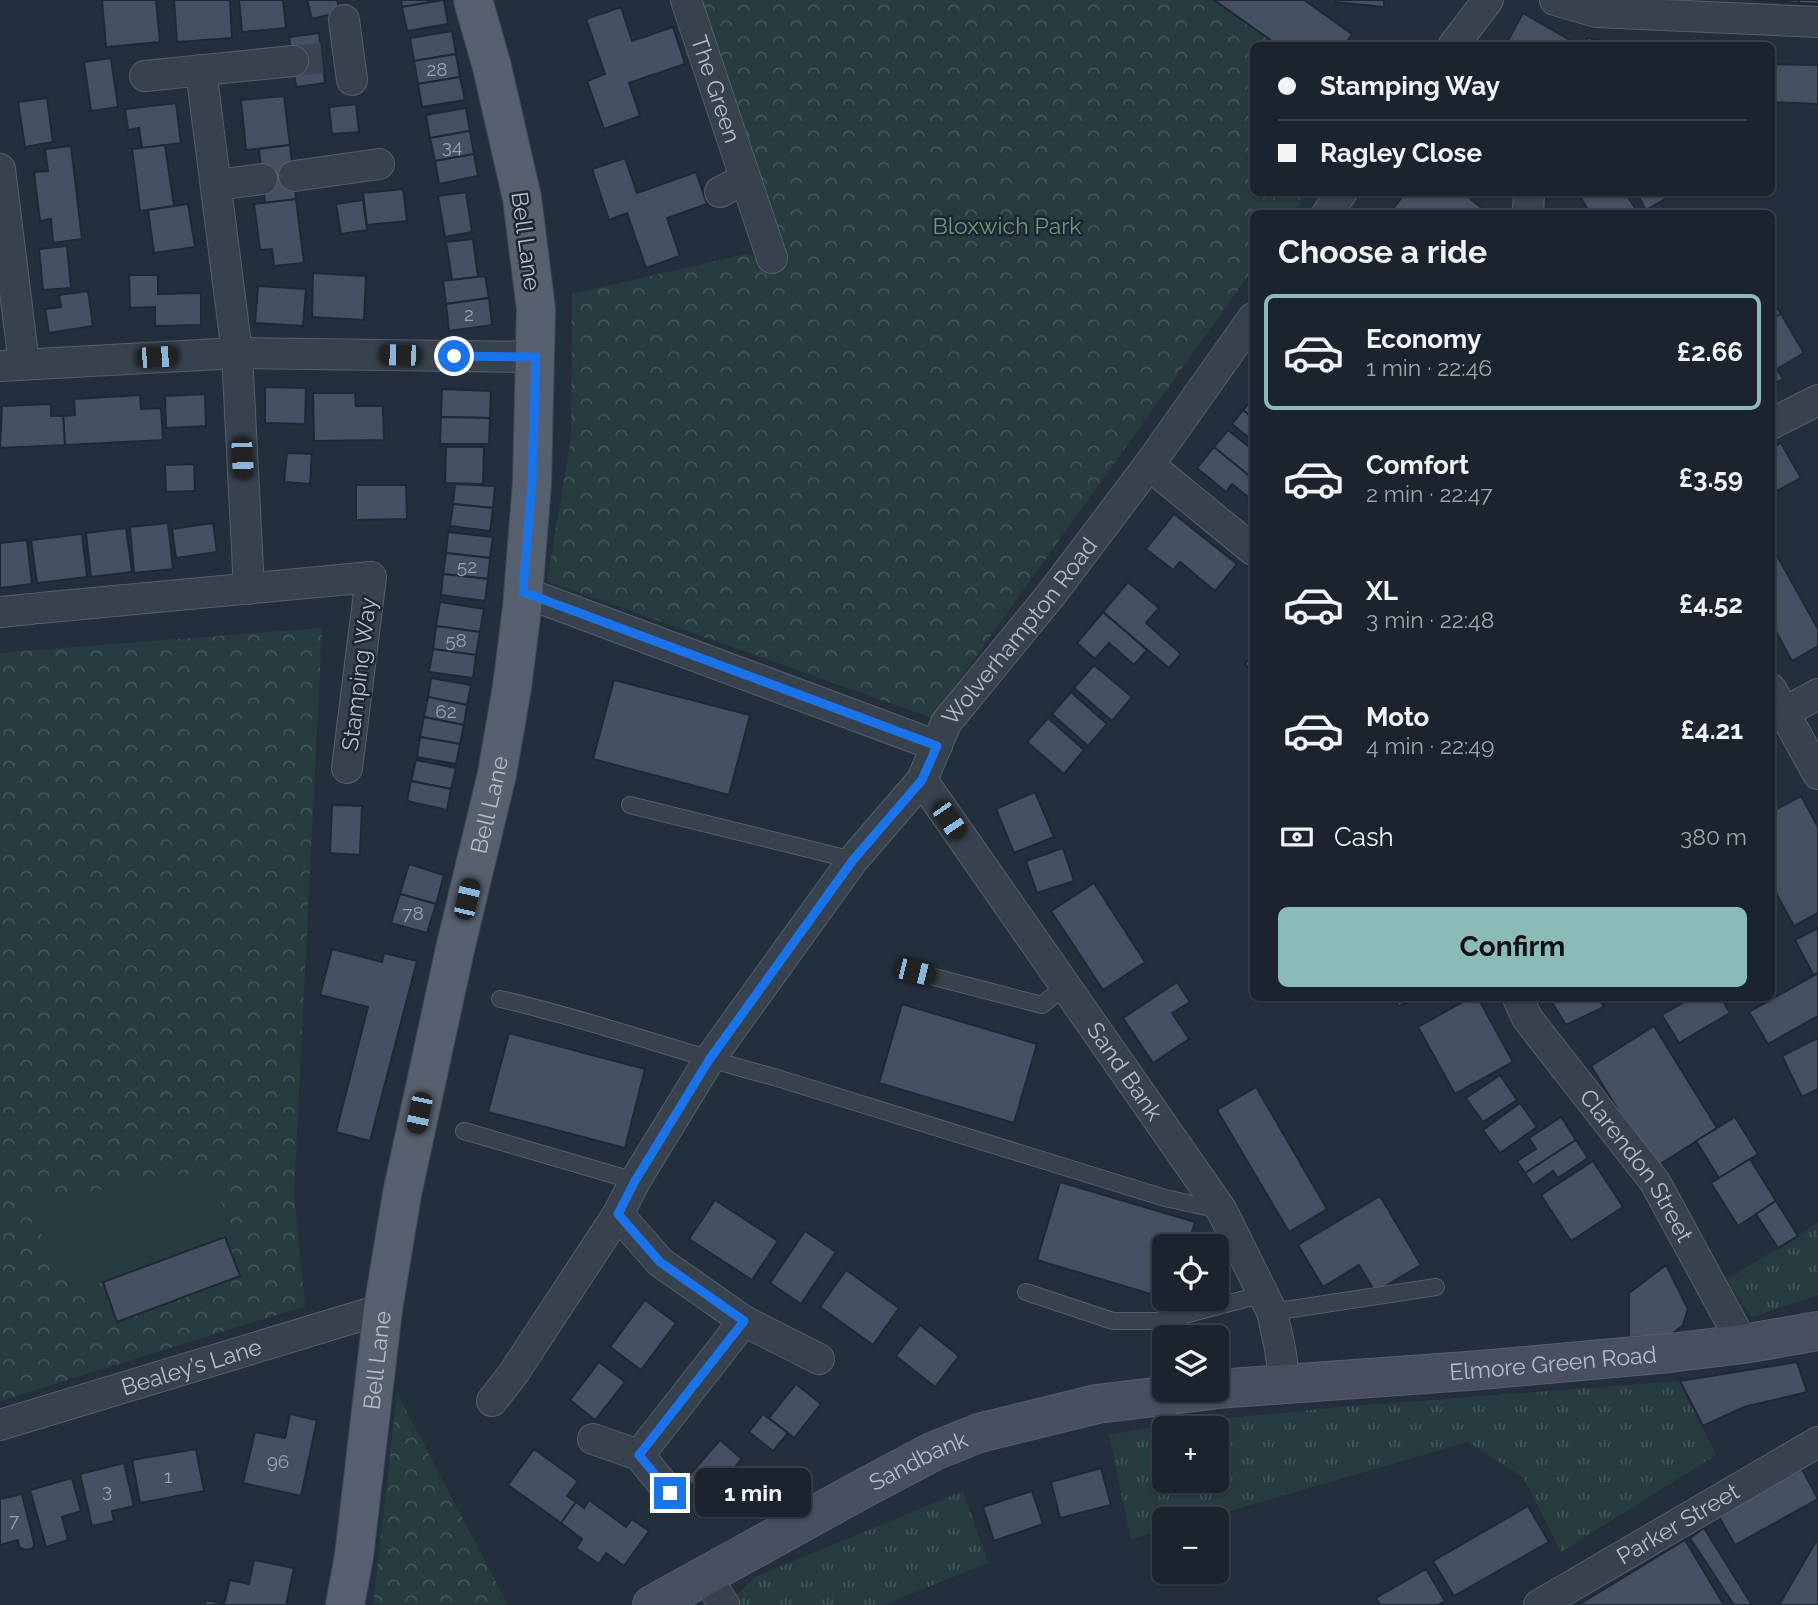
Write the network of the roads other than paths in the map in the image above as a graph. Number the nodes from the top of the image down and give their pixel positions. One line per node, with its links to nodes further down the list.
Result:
1 (473, 0): 21 (main road, Bell Lane)
2 (686, 0): 18 (street, The Green)
3 (1488, 0): 7 (street)
4 (1555, 0): 6 (street)
5 (344, 20): 9 (street)
6 (1818, 22)
7 (1456, 42)
8 (293, 61): 10 (street)
9 (341, 64)
10 (201, 70): 11 (street); 16 (street)
11 (145, 76)
12 (379, 164): 14 (street)
13 (0, 169): 17 (street)
14 (294, 176)
15 (262, 179): 16 (street)
16 (216, 185): 20 (street)
17 (3, 217): 22 (street)
18 (772, 258)
19 (1250, 322): 25 (street, Wolverhampton Road)
20 (237, 353): 21 (street); 22 (street); 27 (street)
21 (536, 357): 28 (main road, Bell Lane)
22 (12, 365)
23 (1818, 400): 24 (street)
24 (1775, 422)
25 (1149, 465): 26 (street); 32 (street, Wolverhampton Road)
26 (1250, 548)
27 (249, 589): 29 (street, Stamping Way); 33 (street, Stamping Way)
28 (523, 592): 32 (street); 50 (main road, Bell Lane)
29 (0, 612)
30 (1818, 694): 31 (street)
31 (1778, 700): 34 (street)
32 (937, 746): 35 (street, Wolverhampton Road)
33 (347, 768)
34 (1818, 774)
35 (922, 780): 37 (street, Wolverhampton Road); 39 (street, Sand Bank)
36 (630, 804): 37 (lane)
37 (853, 860): 42 (street, Wolverhampton Road)
38 (915, 972): 39 (lane)
39 (1064, 986): 45 (street, Sand Bank)
40 (500, 999): 42 (lane)
41 (1519, 1001): 53 (street, Clarendon Street)
42 (709, 1060): 44 (street, Wolverhampton Road); 45 (lane)
43 (464, 1131): 44 (lane)
44 (635, 1181): 46 (street, Wolverhampton Road)
45 (1223, 1210): 49 (street, Sand Bank)
46 (618, 1214): 51 (street); 58 (street, Wolverhampton Road)
47 (1436, 1287): 49 (lane)
48 (1026, 1292): 49 (lane)
49 (1268, 1303): 55 (street, Sand Bank)
50 (383, 1309): 59 (street, Bealey’s Lane); 65 (main road, Bell Lane)
51 (744, 1321): 54 (street); 62 (street)
52 (1818, 1331): 53 (main road, Elmore Green Road)
53 (1743, 1344): 55 (main road, Elmore Green Road)
54 (819, 1359)
55 (1285, 1385): 56 (main road, Sandbank)
56 (1229, 1388)
57 (1152, 1397): 64 (main road, Sandbank)
58 (492, 1401)
59 (0, 1424)
60 (593, 1438): 62 (street)
61 (1818, 1442): 67 (street, Parker Street)
62 (639, 1455): 63 (street)
63 (670, 1493)
64 (715, 1590): 66 (main road, Sandbank)
65 (345, 1605)
66 (652, 1605)
67 (1539, 1605)

